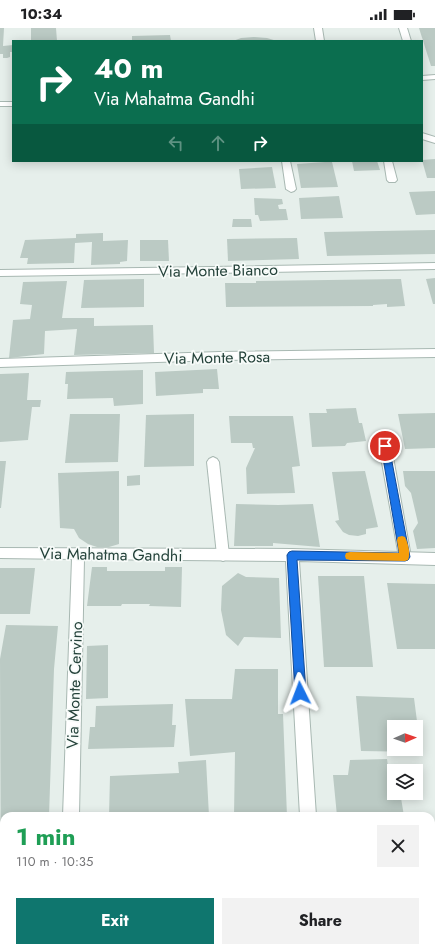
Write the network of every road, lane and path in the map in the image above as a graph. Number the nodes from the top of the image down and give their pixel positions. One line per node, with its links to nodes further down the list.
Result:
1 (318, 28): 3 (street)
2 (403, 28): 4 (street)
3 (320, 40)
4 (407, 40)
5 (435, 77): 6 (street)
6 (423, 78)
7 (0, 104): 8 (street)
8 (12, 104)
9 (423, 136): 10 (street)
10 (435, 140)
11 (286, 162): 14 (street)
12 (388, 162): 13 (street)
13 (392, 180)
14 (291, 189)
15 (435, 266): 16 (street, Via Monte Bianco)
16 (0, 273)
17 (435, 353): 18 (street, Via Monte Rosa)
18 (0, 363)
19 (385, 446): 25 (street)
20 (212, 462): 24 (street)
21 (0, 553): 22 (street, Via Mahatma Gandhi)
22 (78, 554): 24 (street, Via Mahatma Gandhi); 27 (street, Via Monte Cervino)
23 (292, 555): 24 (street, Via Mahatma Gandhi); 25 (street, Via Mahatma Gandhi); 28 (street)
24 (223, 556)
25 (405, 557): 26 (street, Via Mahatma Gandhi)
26 (435, 559)
27 (71, 812)
28 (308, 812)

